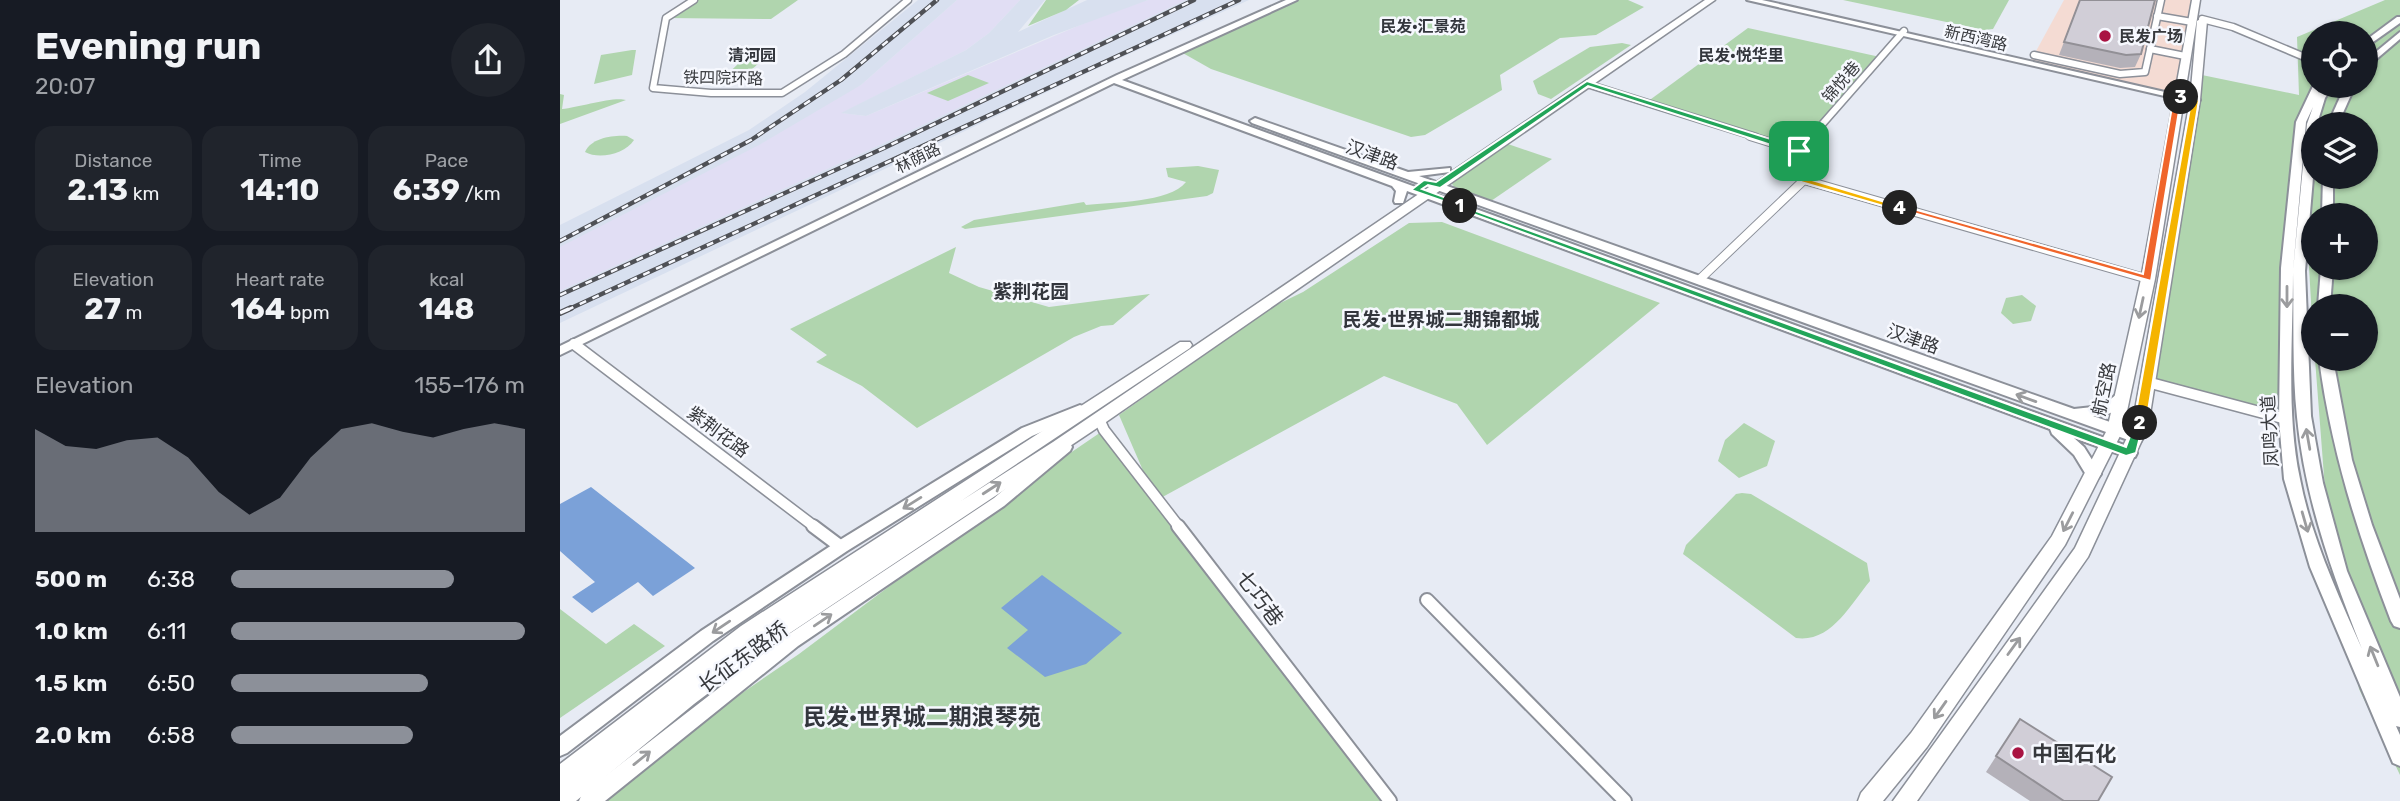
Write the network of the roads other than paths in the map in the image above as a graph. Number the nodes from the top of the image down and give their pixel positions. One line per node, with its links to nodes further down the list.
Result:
1 (694, 0): 2 (street, 铁四院环路)
2 (908, 0)
3 (1293, 0): 24 (street, 林荫路)
4 (1697, 0): 31 (main road)
5 (1711, 0): 25 (main road)
6 (1751, 0): 16 (street, 新西湾路)
7 (1768, 0): 16 (street, 新西湾路)
8 (2161, 0): 12 (street)
9 (2196, 0): 14 (main road, 航空路)
10 (2206, 0): 14 (main road, 航空路)
11 (2400, 9): 15 (street)
12 (2157, 16): 14 (street); 19 (street)
13 (2400, 19): 17 (street)
14 (2197, 20): 22 (main road, 航空路); 23 (street); 27 (main road, 航空路)
15 (2378, 25)
16 (1902, 33): 26 (street, 新西湾路); 30 (street, 锦悦巷)
17 (2378, 35)
18 (2400, 35): 20 (street)
19 (2150, 49): 21 (street); 22 (street)
20 (2378, 54)
21 (2034, 55)
22 (2185, 56): 26 (main road, 航空路)
23 (2301, 56)
24 (1120, 77): 32 (street, 汉津路); 39 (street, 林荫路)
25 (1587, 83): 30 (street); 31 (main road)
26 (2178, 94): 27 (street, 新西湾路); 37 (main road, 航空路)
27 (2195, 98): 42 (main road, 航空路)
28 (2312, 98): 46 (street, 凤鸣大道, one-way to 46)
29 (2319, 98): 55 (street, 凤鸣大道, one-way to 29)
30 (1799, 151): 33 (street)
31 (1448, 173): 32 (street); 34 (main road); 35 (street)
32 (1398, 177): 34 (street, 汉津路); 36 (street)
33 (1804, 180): 37 (street); 38 (street)
34 (1426, 188): 35 (street, 汉津路); 36 (main road)
35 (1451, 197): 36 (street); 38 (street, 汉津路); 47 (street, 汉津路)
36 (1403, 204): 45 (main road)
37 (2147, 279): 43 (main road, 航空路, one-way to 43)
38 (1699, 280): 44 (street, 汉津路, one-way to 38)
39 (575, 344): 40 (street, 林荫路); 52 (street, 紫荆花路)
40 (560, 351)
41 (2328, 371): 54 (street)
42 (2147, 382): 46 (street); 49 (main road, 航空路)
43 (2122, 397): 44 (street); 48 (main road, 航空路)
44 (2056, 409): 48 (street, 汉津路)
45 (1100, 410): 51 (main road); 52 (street, one-way to 52); 60 (street, one-way to 45); 61 (street, 七巧巷)
46 (2286, 419): 57 (street, 凤鸣大道, one-way to 57)
47 (2045, 421): 48 (street, 汉津路); 50 (street)
48 (2111, 437): 49 (street, 汉津路); 50 (main road, 航空路)
49 (2133, 445): 64 (main road, 航空路, one-way to 49)
50 (2093, 474): 63 (main road, 航空路, one-way to 63)
51 (928, 520): 58 (main road, 长征东路桥); 59 (main road, 长征东路桥)
52 (841, 547): 56 (street, one-way to 56)
53 (1427, 600): 62 (street)
54 (2400, 621)
55 (2400, 719)
56 (560, 747)
57 (2400, 757)
58 (560, 777)
59 (560, 800)
60 (589, 801)
61 (1390, 801)
62 (1625, 801)
63 (1870, 801)
64 (1904, 801)

